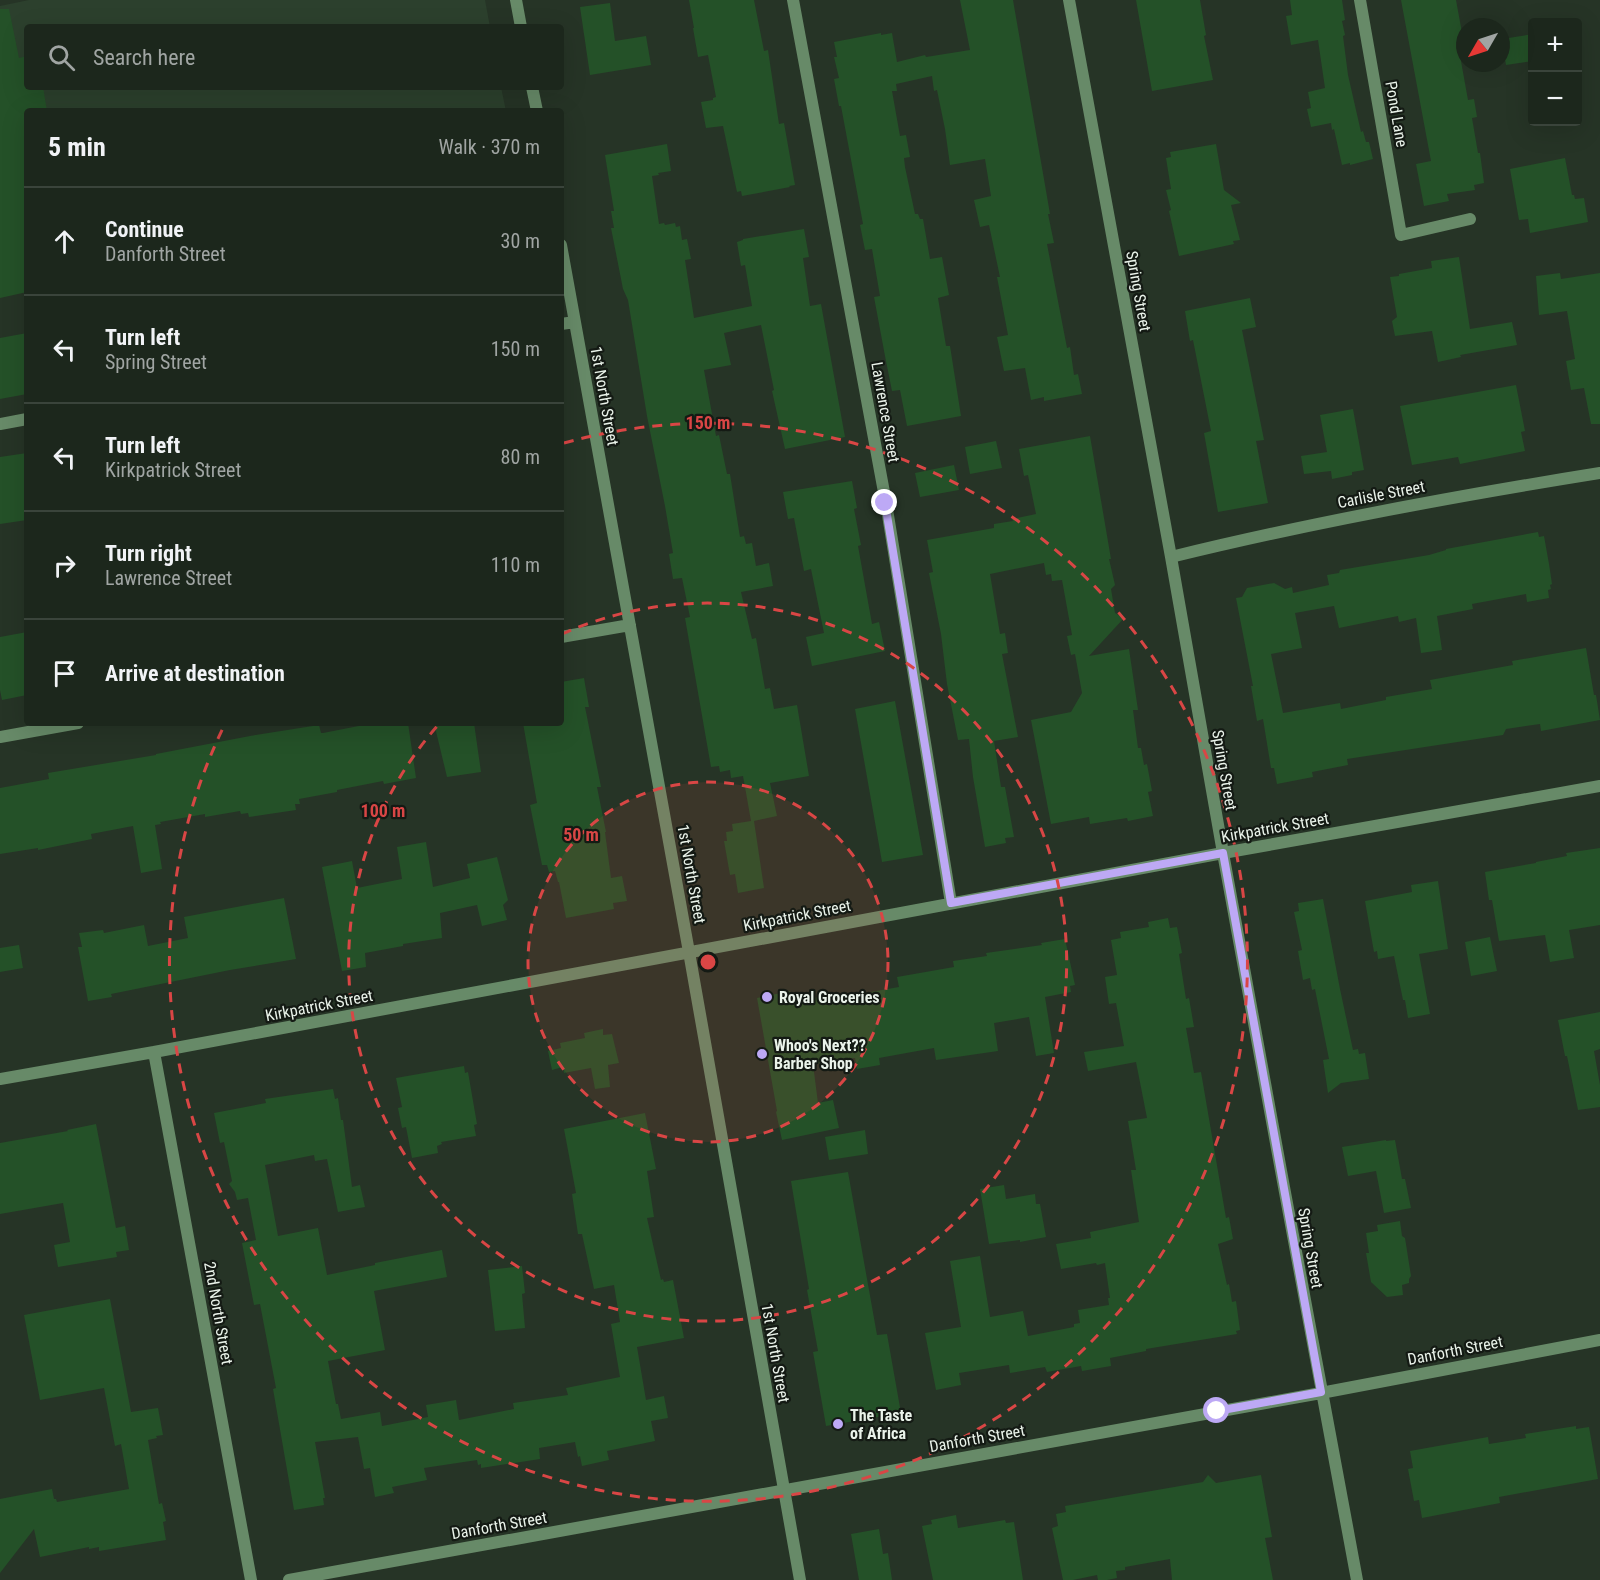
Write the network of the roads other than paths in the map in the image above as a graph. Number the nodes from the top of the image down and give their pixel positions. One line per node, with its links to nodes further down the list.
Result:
1 (516, 0): 5 (street)
2 (793, 0): 22 (street, Lawrence Street)
3 (1069, 0): 15 (street, Spring Street)
4 (1360, 0): 8 (street, Pond Lane)
5 (520, 24)
6 (533, 90): 7 (street)
7 (536, 108)
8 (1470, 219)
9 (564, 262): 10 (street, 1st North Street)
10 (575, 322): 11 (street); 16 (street, 1st North Street)
11 (564, 324)
12 (24, 420): 13 (street)
13 (0, 424)
14 (1600, 473): 15 (street, Carlisle Street)
15 (1171, 557): 21 (street, Spring Street)
16 (630, 625): 17 (street); 23 (street, 1st North Street)
17 (564, 636)
18 (61, 726): 19 (street)
19 (0, 737)
20 (1600, 786): 21 (street, Kirkpatrick Street)
21 (1223, 853): 22 (street, Kirkpatrick Street); 27 (street, Spring Street)
22 (951, 903): 23 (street, Kirkpatrick Street)
23 (689, 952): 24 (street, Kirkpatrick Street); 28 (street, 1st North Street)
24 (154, 1052): 25 (street, Kirkpatrick Street); 29 (street, 2nd North Street)
25 (0, 1079)
26 (1600, 1340): 27 (street, Danforth Street)
27 (1321, 1392): 28 (street, Danforth Street); 32 (street, Spring Street)
28 (783, 1490): 30 (street, Danforth Street); 31 (street, 1st North Street)
29 (251, 1580)
30 (289, 1580)
31 (800, 1580)
32 (1357, 1580)

